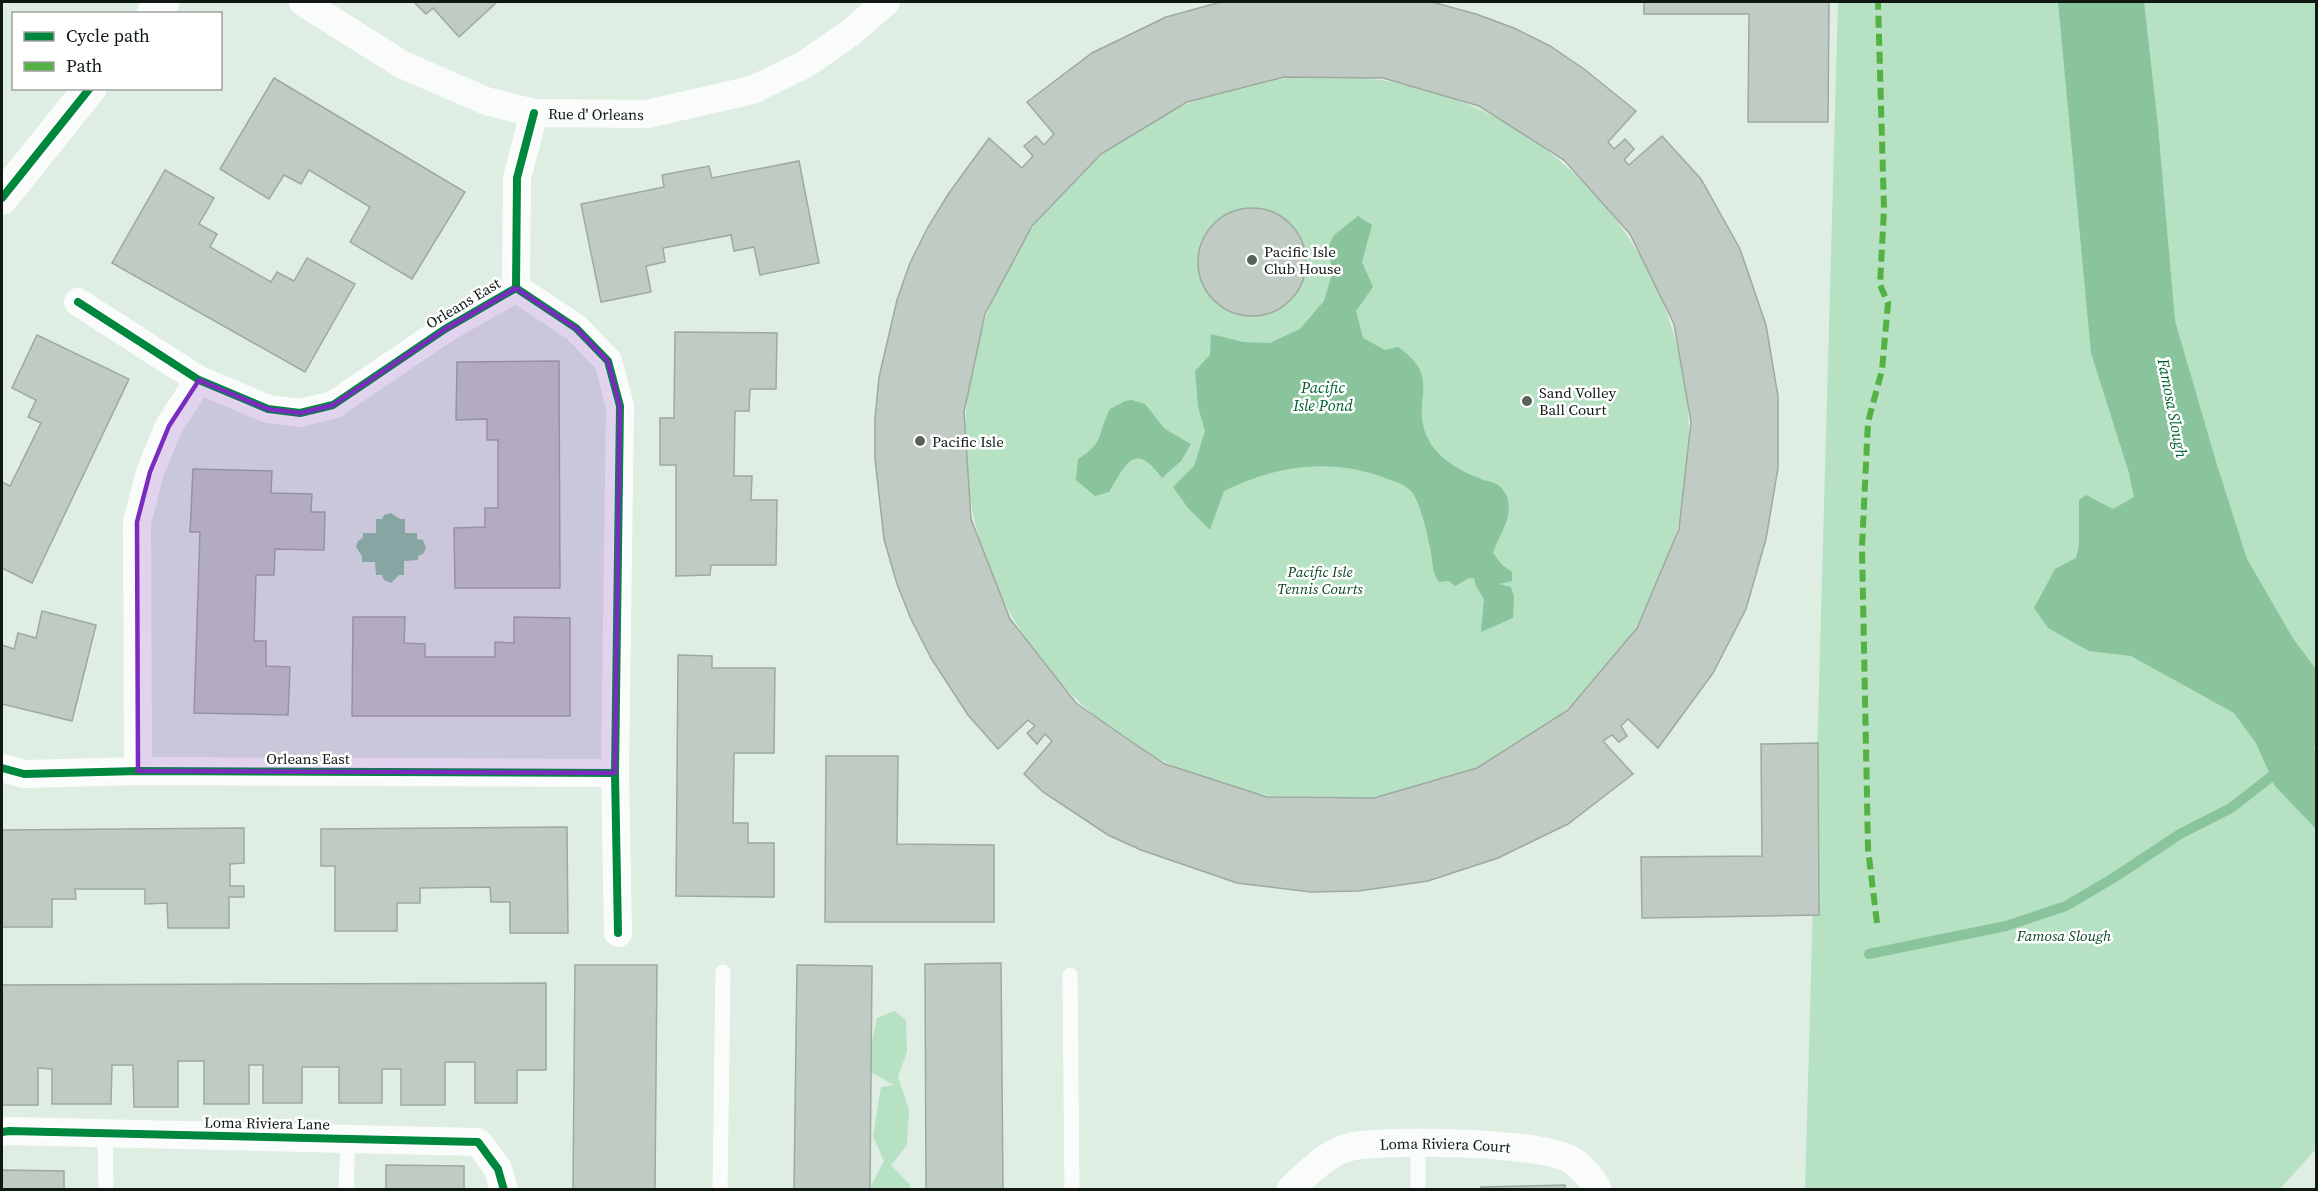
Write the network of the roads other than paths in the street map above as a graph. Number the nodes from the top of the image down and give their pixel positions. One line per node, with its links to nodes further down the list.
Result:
1 (303, 2): 4 (street, Rue d' Orleans)
2 (886, 2): 4 (street, Rue d' Orleans)
3 (88, 90): 5 (main road)
4 (534, 113): 6 (street, Orleans East)
5 (2, 198)
6 (516, 288): 8 (street, Orleans East); 11 (street, Orleans East)
7 (78, 302): 8 (street, Orleans East)
8 (199, 380): 10 (street)
9 (2, 768): 10 (street, Orleans East)
10 (138, 771): 11 (street, Orleans East)
11 (615, 773): 12 (street, Orleans East)
12 (618, 933)
13 (723, 972): 22 (lane)
14 (1070, 975): 23 (lane)
15 (2, 1132): 16 (street, Loma Riviera Lane)
16 (105, 1133): 17 (street, Loma Riviera Lane); 19 (lane)
17 (348, 1138): 20 (lane); 21 (street, Loma Riviera Lane)
18 (1418, 1142): 24 (street, Loma Riviera Court); 25 (lane); 26 (street, Loma Riviera Court)
19 (106, 1190)
20 (346, 1190)
21 (504, 1190)
22 (720, 1190)
23 (1072, 1190)
24 (1290, 1190)
25 (1418, 1190)
26 (1598, 1190)

